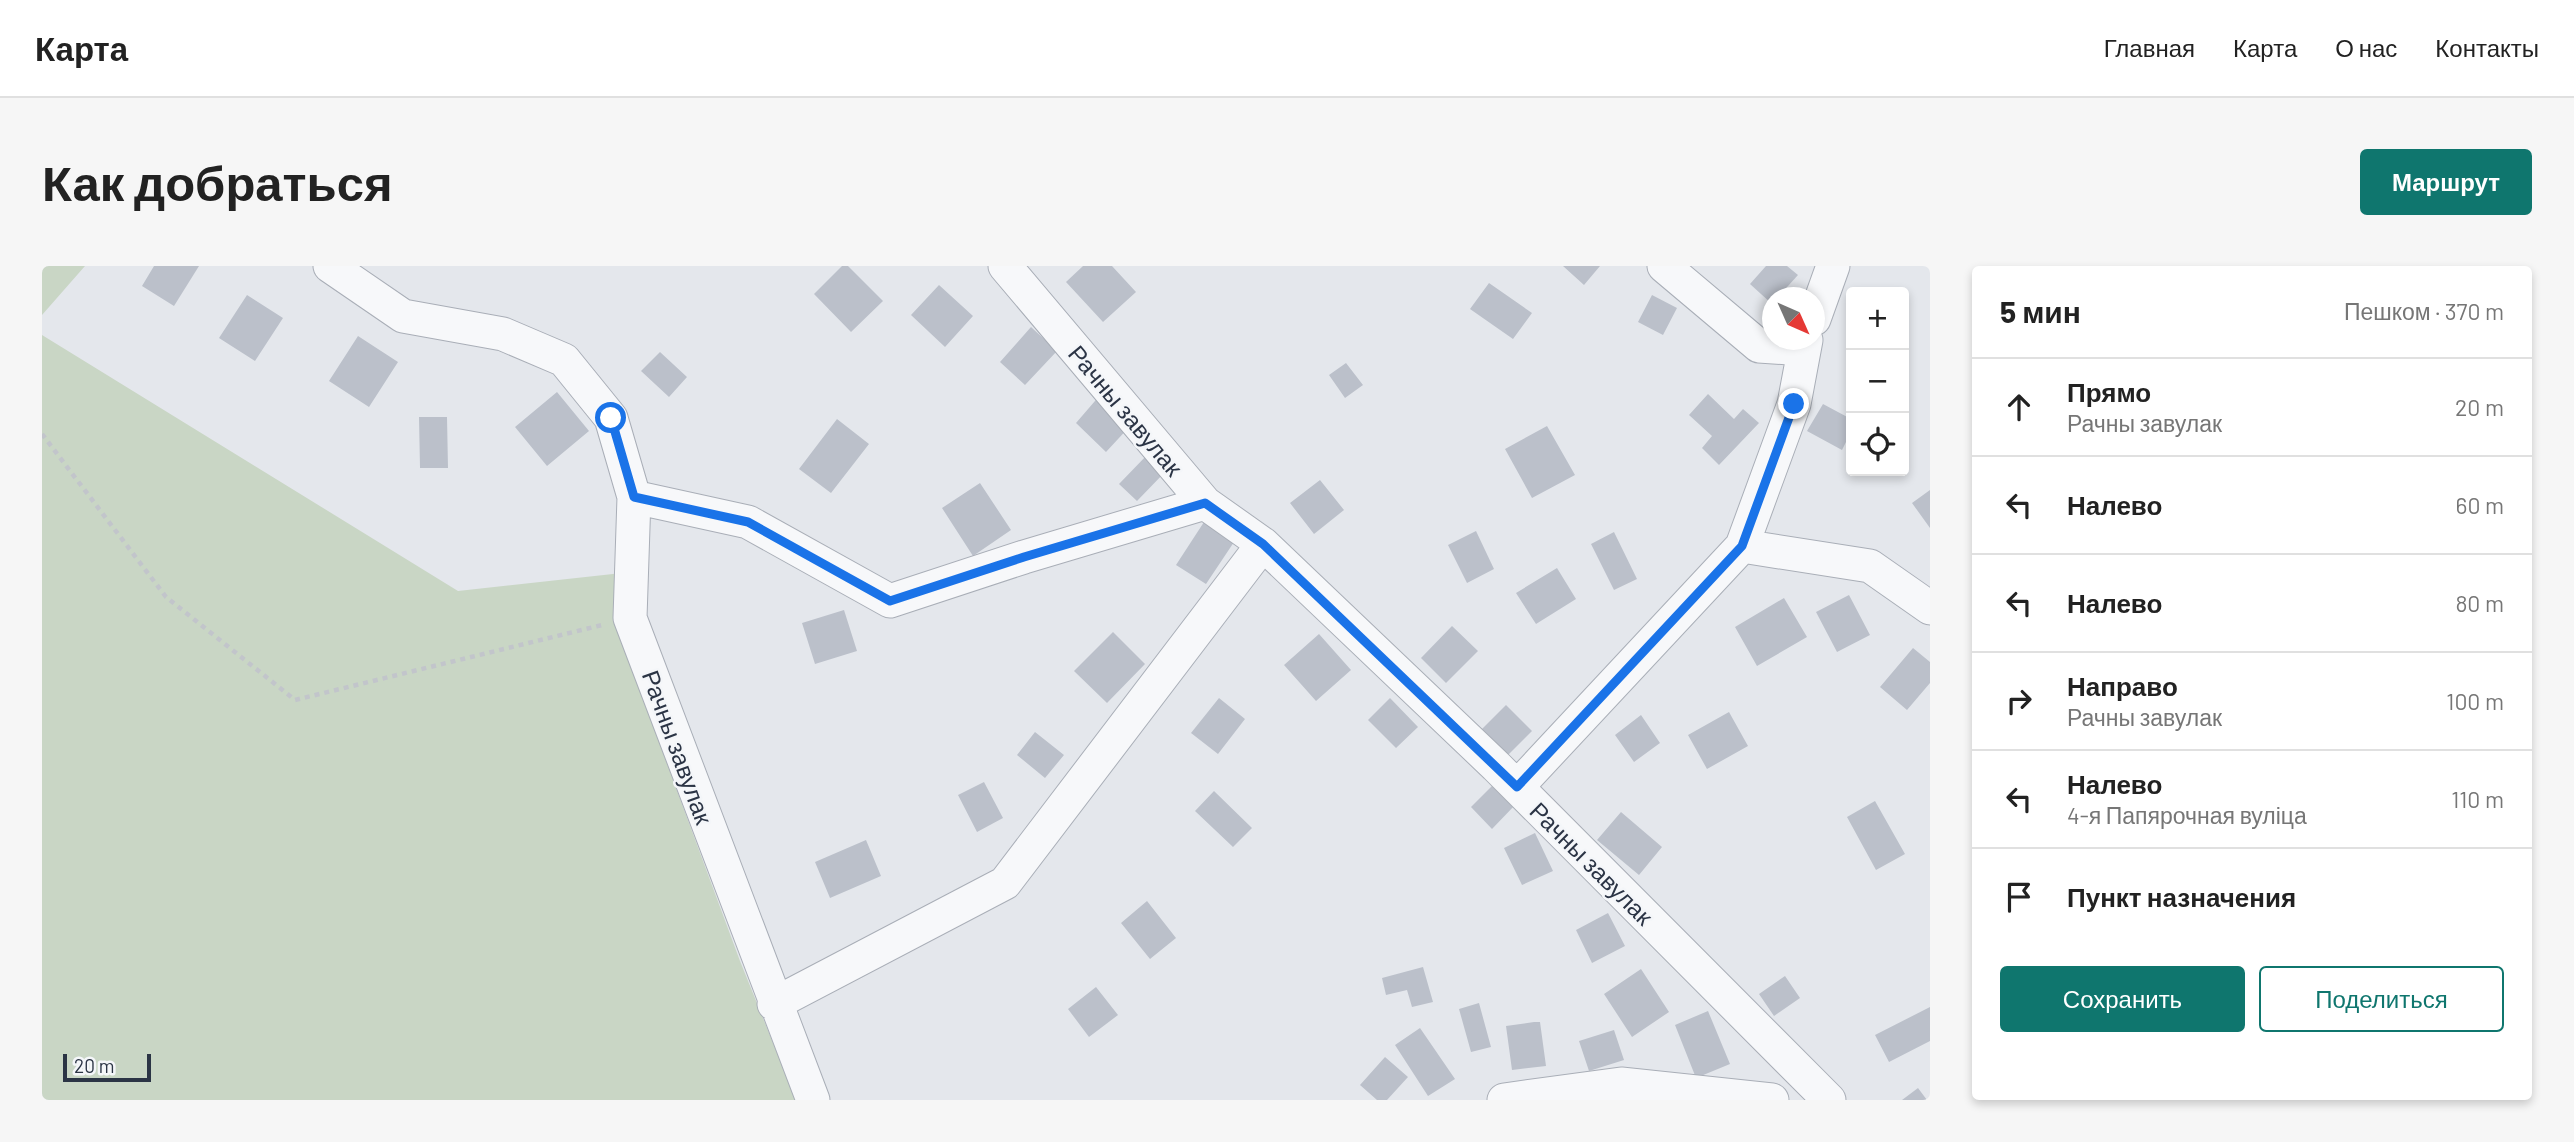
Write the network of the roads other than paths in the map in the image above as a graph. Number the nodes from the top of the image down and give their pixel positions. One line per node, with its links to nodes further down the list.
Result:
1 (330, 266): 8 (street, Рачны завулак)
2 (1005, 266): 9 (street, Рачны завулак)
3 (1664, 266): 6 (street)
4 (1833, 266): 5 (street)
5 (1825, 288)
6 (1762, 345)
7 (1805, 350): 11 (street)
8 (634, 497): 9 (street); 14 (street, Рачны завулак)
9 (1205, 503): 10 (street, Рачны завулак)
10 (1263, 544): 13 (street, Рачны завулак); 14 (street)
11 (1742, 546): 12 (street); 13 (street)
12 (1930, 608)
13 (1517, 787): 18 (street, Рачны завулак)
14 (774, 1004): 15 (street, Рачны завулак)
15 (813, 1100)
16 (1504, 1100): 17 (street)
17 (1772, 1100)
18 (1829, 1100)

